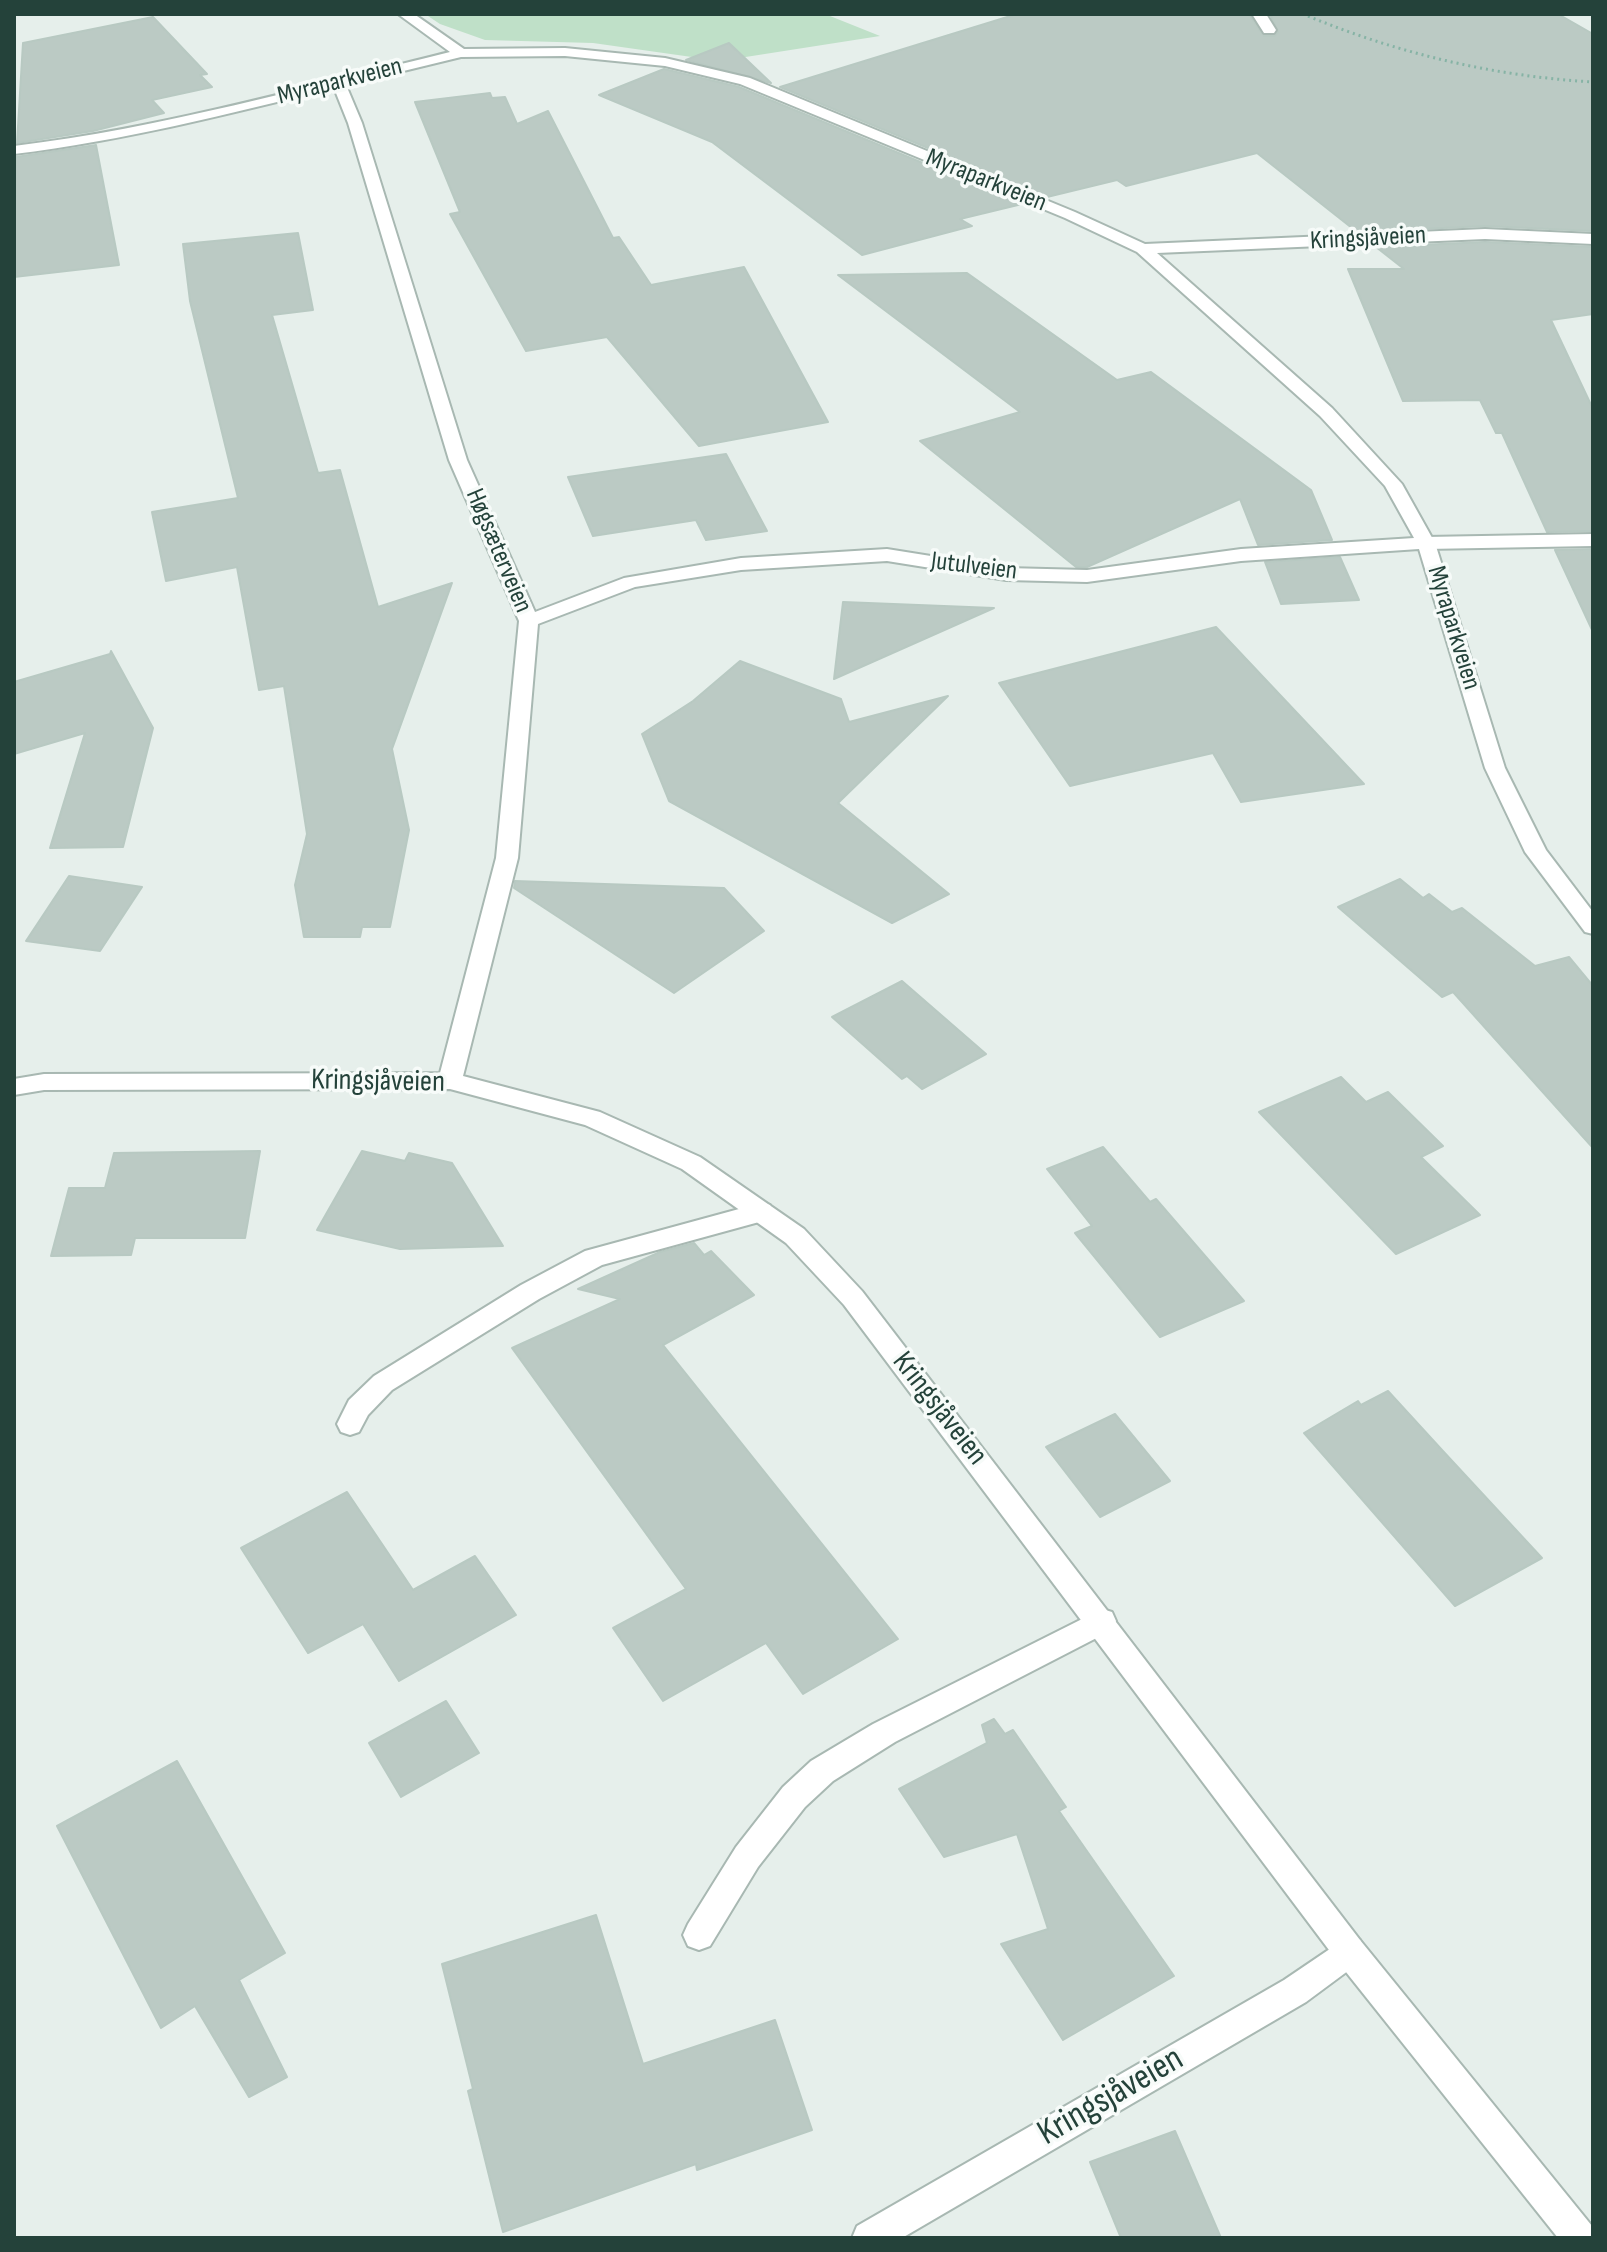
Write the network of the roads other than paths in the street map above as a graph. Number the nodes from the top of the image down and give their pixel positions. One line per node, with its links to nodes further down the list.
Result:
1 (405, 14): 4 (street)
2 (1259, 14): 3 (street)
3 (1269, 30)
4 (461, 53): 5 (street, Myraparkveien); 8 (street, Myraparkveien)
5 (338, 82): 6 (street, Myraparkveien); 11 (street, Høgsæterveien)
6 (14, 150)
7 (1593, 239): 8 (street, Kringsjåveien)
8 (1143, 249): 10 (street, Myraparkveien)
9 (1593, 540): 10 (street, Jutulveien)
10 (1426, 543): 11 (street, Jutulveien); 12 (street, Myraparkveien)
11 (529, 621): 13 (street, Høgsæterveien)
12 (1593, 927)
13 (450, 1081): 14 (street, Kringsjåveien); 15 (street, Kringsjåveien)
14 (14, 1087)
15 (761, 1212): 16 (street); 17 (street, Kringsjåveien)
16 (350, 1424)
17 (1102, 1621): 18 (street); 19 (street, Kringsjåveien)
18 (699, 1935)
19 (1349, 1951): 20 (street, Kringsjåveien); 21 (street, Kringsjåveien)
20 (869, 2238)
21 (1580, 2238)

